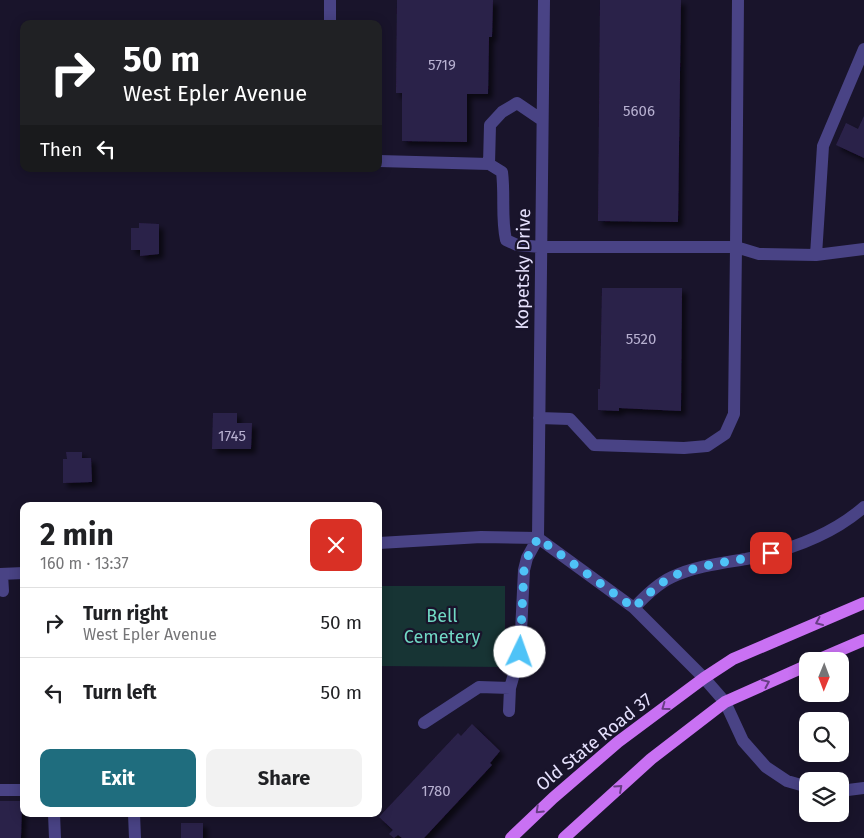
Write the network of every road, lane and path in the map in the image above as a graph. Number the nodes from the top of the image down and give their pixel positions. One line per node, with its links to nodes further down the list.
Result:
1 (330, 0): 4 (street)
2 (544, 0): 6 (street, Kopetsky Drive)
3 (738, 0): 10 (street)
4 (330, 20)
5 (864, 49): 12 (street)
6 (542, 120): 8 (street); 9 (street, Kopetsky Drive)
7 (382, 161): 8 (street)
8 (490, 164): 9 (street)
9 (541, 247): 10 (street); 13 (street, Kopetsky Drive)
10 (736, 247): 12 (street); 13 (street)
11 (864, 249): 12 (street)
12 (816, 255)
13 (539, 418): 15 (street, Kopetsky Drive)
14 (864, 507): 21 (street)
15 (538, 538): 16 (street); 21 (street); 26 (street)
16 (382, 543)
17 (1, 574): 18 (street); 19 (street)
18 (20, 574)
19 (3, 591)
20 (864, 603): 25 (main road, Old State Road 37, one-way to 25)
21 (634, 608): 25 (street)
22 (864, 640): 23 (main road)
23 (836, 652)
24 (799, 669): 27 (main road, one-way to 24)
25 (704, 678): 27 (street); 39 (main road, Old State Road 37, one-way to 39)
26 (510, 688): 28 (street); 29 (street)
27 (725, 702): 30 (street); 40 (main road, one-way to 27)
28 (509, 711)
29 (424, 724)
30 (799, 784)
31 (864, 788): 32 (street)
32 (849, 789)
33 (0, 790): 34 (street)
34 (20, 790)
35 (54, 817): 37 (street)
36 (134, 817): 38 (street)
37 (56, 838)
38 (134, 838)
39 (511, 838)
40 (564, 838)

